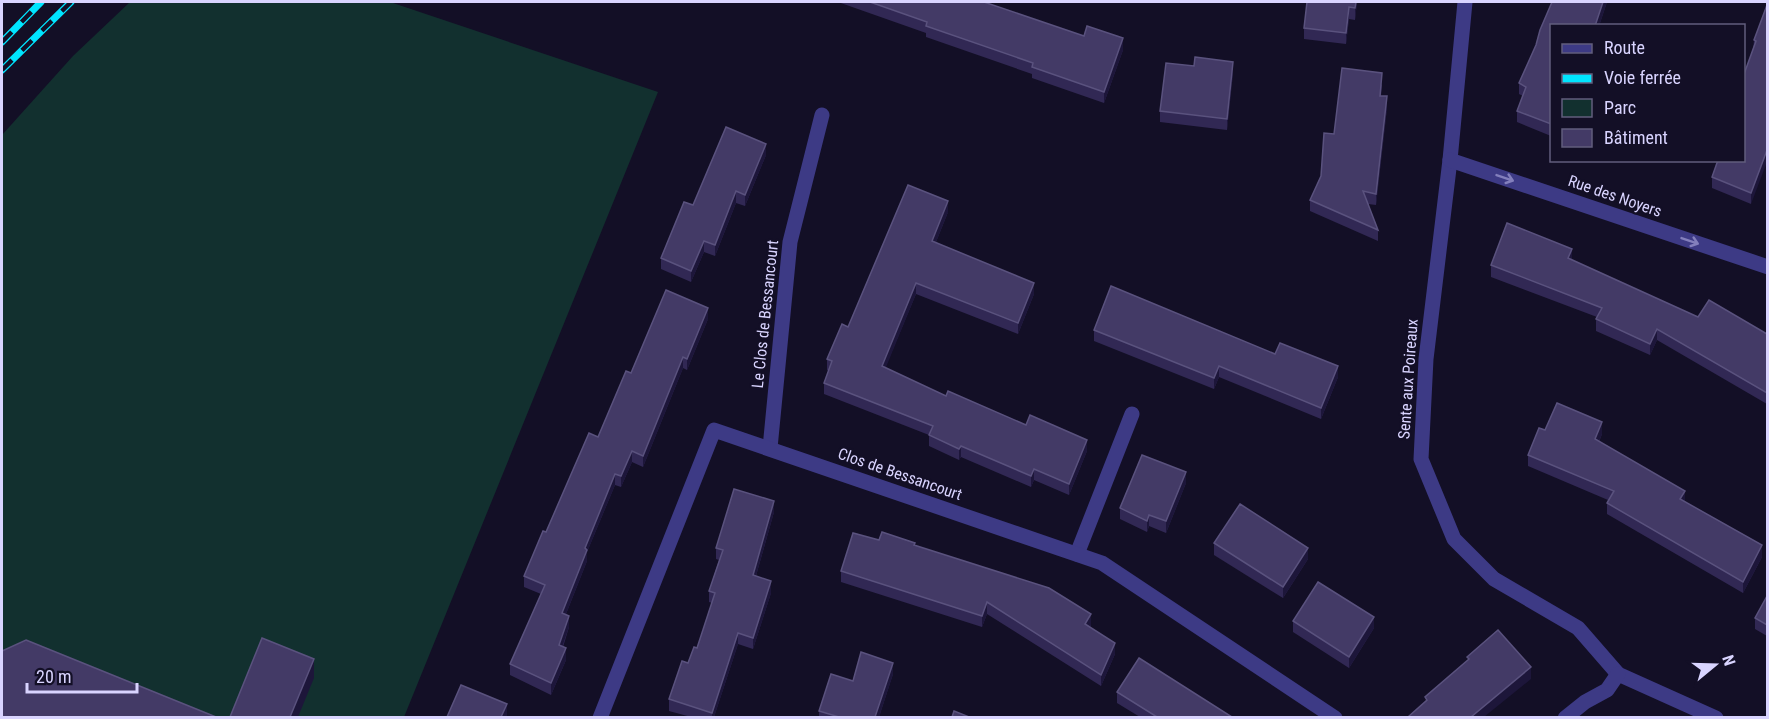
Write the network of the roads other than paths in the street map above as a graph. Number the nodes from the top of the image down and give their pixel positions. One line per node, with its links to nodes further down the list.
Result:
1 (1465, 2): 3 (street, Sente aux Poireaux)
2 (822, 115): 6 (street, Le Clos de Bessancourt)
3 (1450, 160): 4 (street, Rue des Noyers, one-way to 4); 8 (street, Sente aux Poireaux)
4 (1767, 267)
5 (1132, 414): 7 (street)
6 (770, 448): 7 (street, Clos de Bessancourt); 9 (street, Clos de Bessancourt)
7 (1077, 554): 10 (street, Clos de Bessancourt)
8 (1618, 674): 11 (street); 12 (street)
9 (600, 717)
10 (1335, 717)
11 (1564, 717)
12 (1716, 717)

